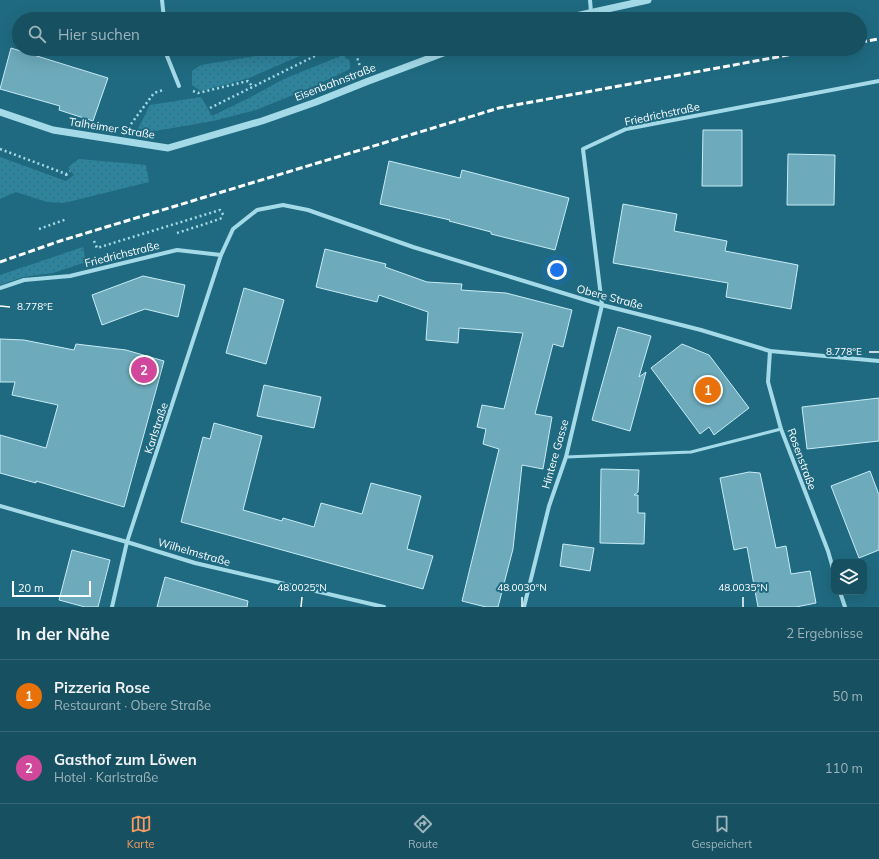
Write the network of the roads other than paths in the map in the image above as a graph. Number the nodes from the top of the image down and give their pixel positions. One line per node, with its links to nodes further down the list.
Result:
1 (162, 0): 4 (street)
2 (590, 0): 5 (street)
3 (648, 0): 5 (street)
4 (163, 12)
5 (591, 12)
6 (167, 56): 9 (street)
7 (435, 56): 11 (street, Eisenbahnstraße)
8 (879, 81): 14 (street, Friedrichstraße)
9 (179, 86)
10 (0, 112): 11 (street, Talheimer Straße)
11 (222, 133)
12 (221, 255): 13 (street, Friedrichstraße); 14 (street, Obere Straße); 20 (street, Karlstraße)
13 (0, 288)
14 (602, 305): 15 (street, Obere Straße); 18 (street, Hintere Gasse)
15 (770, 351): 16 (street, Obere Straße); 17 (street, Rosenstraße)
16 (879, 361)
17 (781, 429): 18 (lane); 21 (street, Rosenstraße)
18 (566, 457): 25 (street, Hintere Gasse)
19 (0, 506): 20 (street, Wilhelmstraße)
20 (127, 542): 23 (street, Karlstraße); 24 (street, Wilhelmstraße)
21 (831, 564)
22 (841, 595): 26 (street)
23 (112, 607)
24 (384, 607)
25 (524, 607)
26 (845, 607)

